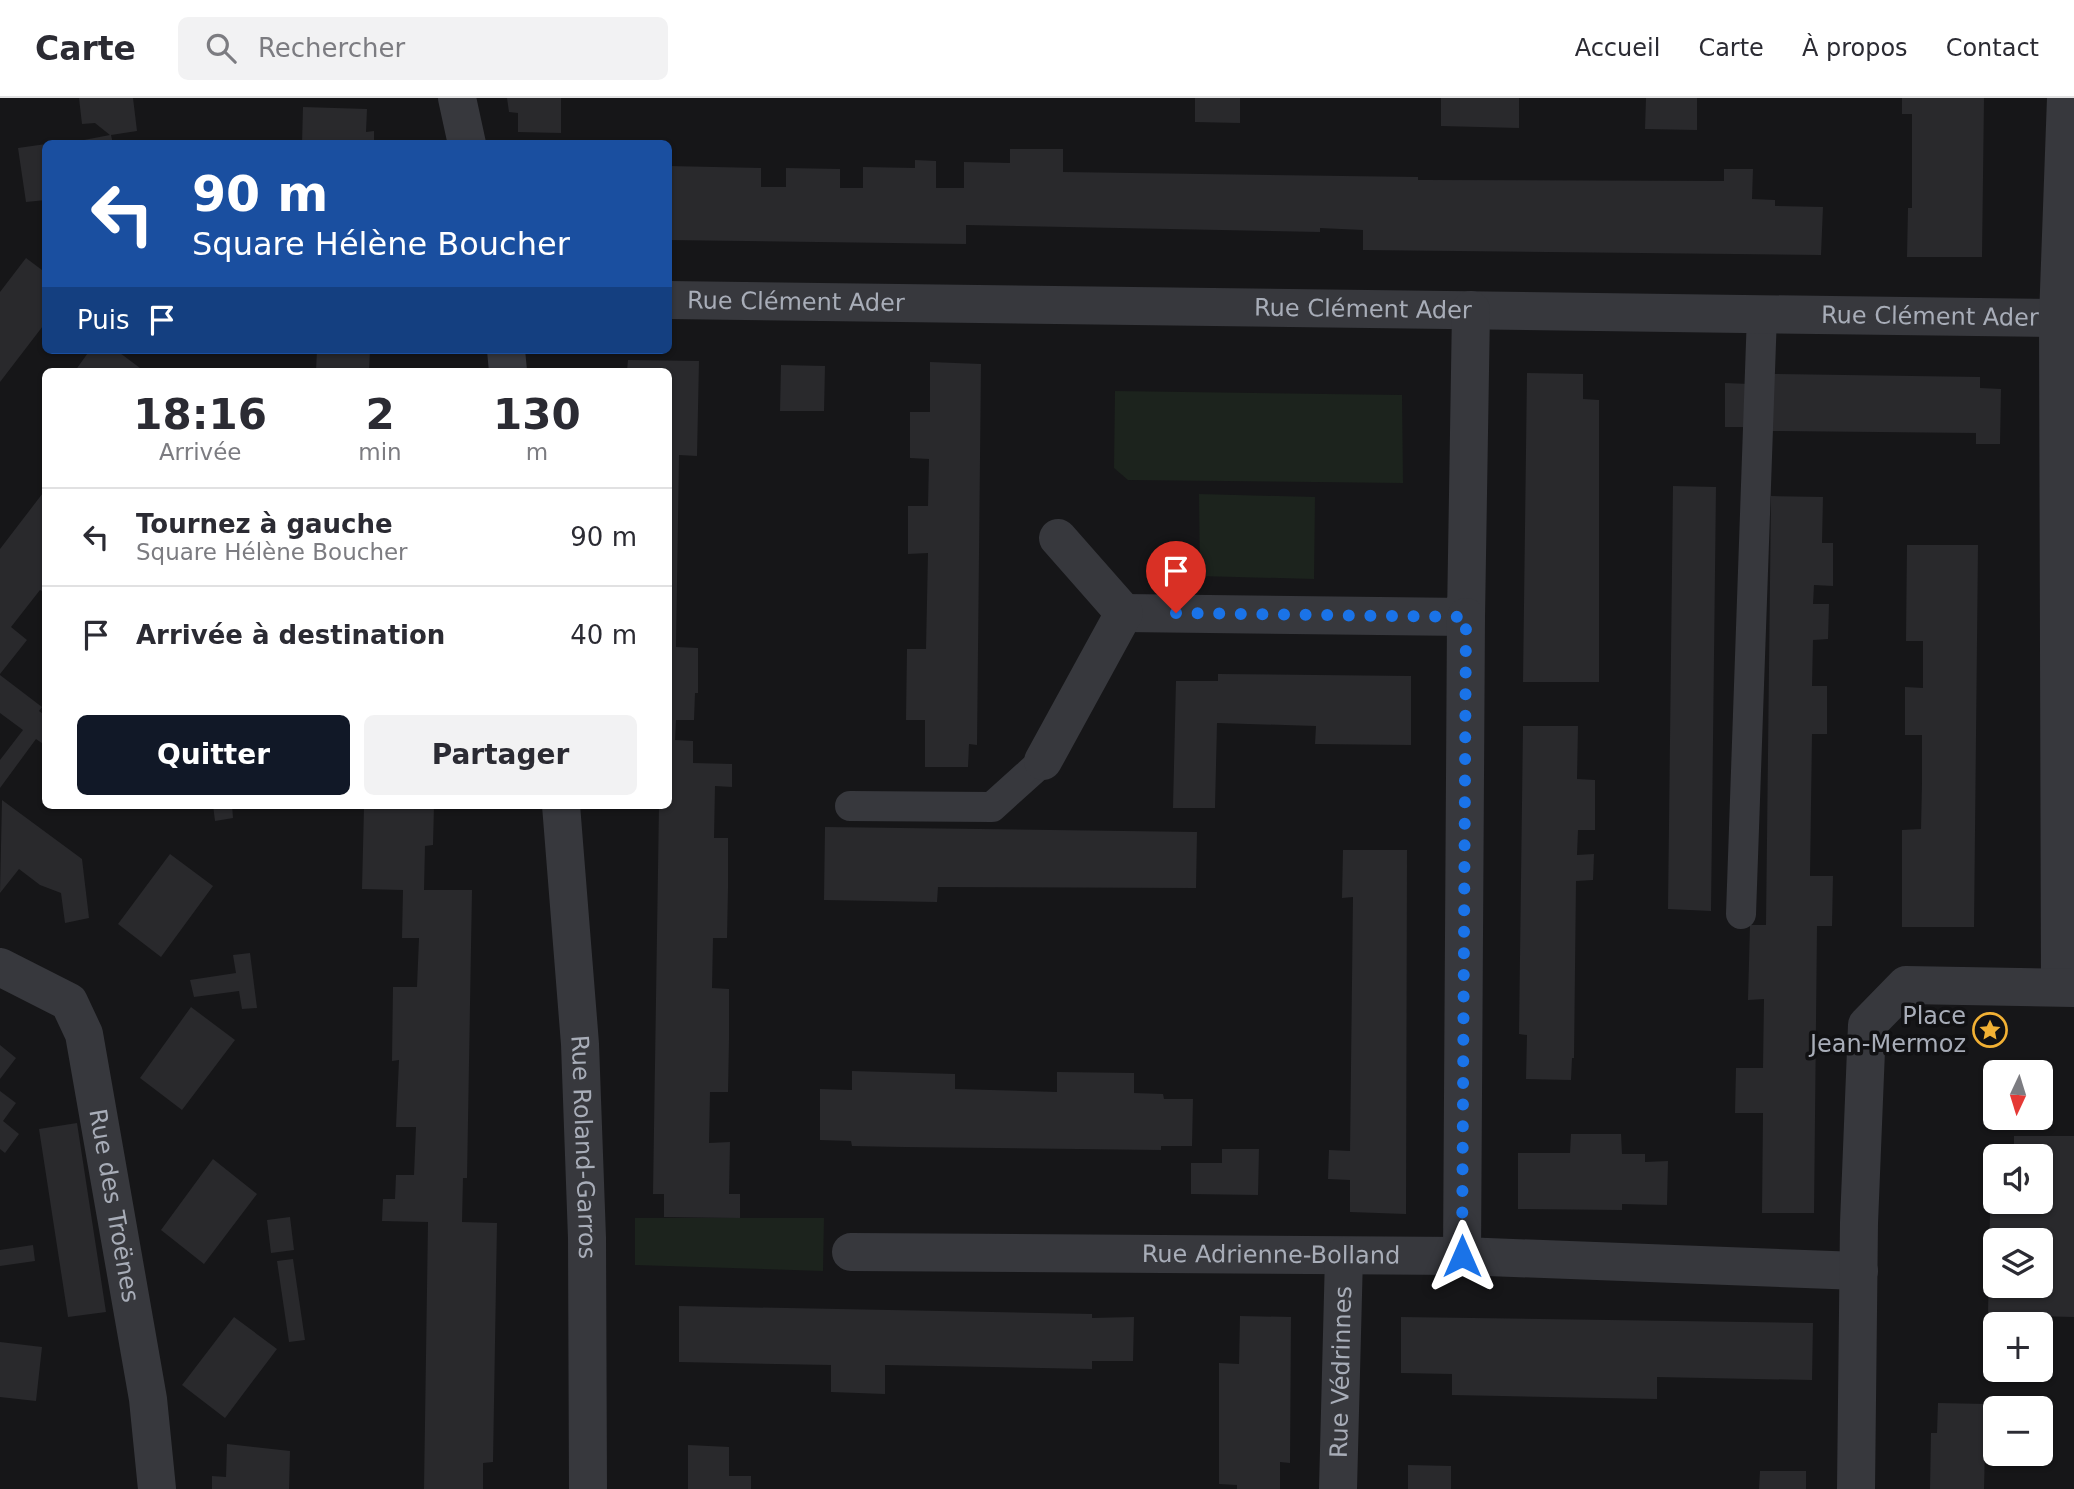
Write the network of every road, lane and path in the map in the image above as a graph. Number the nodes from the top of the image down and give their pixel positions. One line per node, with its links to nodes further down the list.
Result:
1 (457, 98): 3 (street)
2 (2066, 98): 7 (street)
3 (466, 140)
4 (672, 300): 5 (street, Rue Clément Ader)
5 (1471, 310): 6 (street, Rue Clément Ader); 10 (street)
6 (1762, 314): 7 (street, Rue Clément Ader); 14 (lane)
7 (2058, 318): 16 (street)
8 (1058, 538): 9 (street)
9 (1124, 613): 10 (street); 11 (street)
10 (1466, 617): 19 (street)
11 (1043, 761): 12 (lane)
12 (850, 806)
13 (561, 809): 22 (street, Rue Roland-Garros)
14 (1741, 914)
15 (0, 967): 21 (street, Rue des Troënes)
16 (2067, 988): 20 (street)
17 (851, 1252): 18 (street, Rue Adrienne-Bolland)
18 (1344, 1256): 19 (street, Rue Adrienne-Bolland); 23 (street, Rue Védrinnes)
19 (1462, 1256): 20 (street, Rue Adrienne-Bolland)
20 (1859, 1271): 24 (street)
21 (157, 1489)
22 (588, 1489)
23 (1338, 1489)
24 (1856, 1489)

